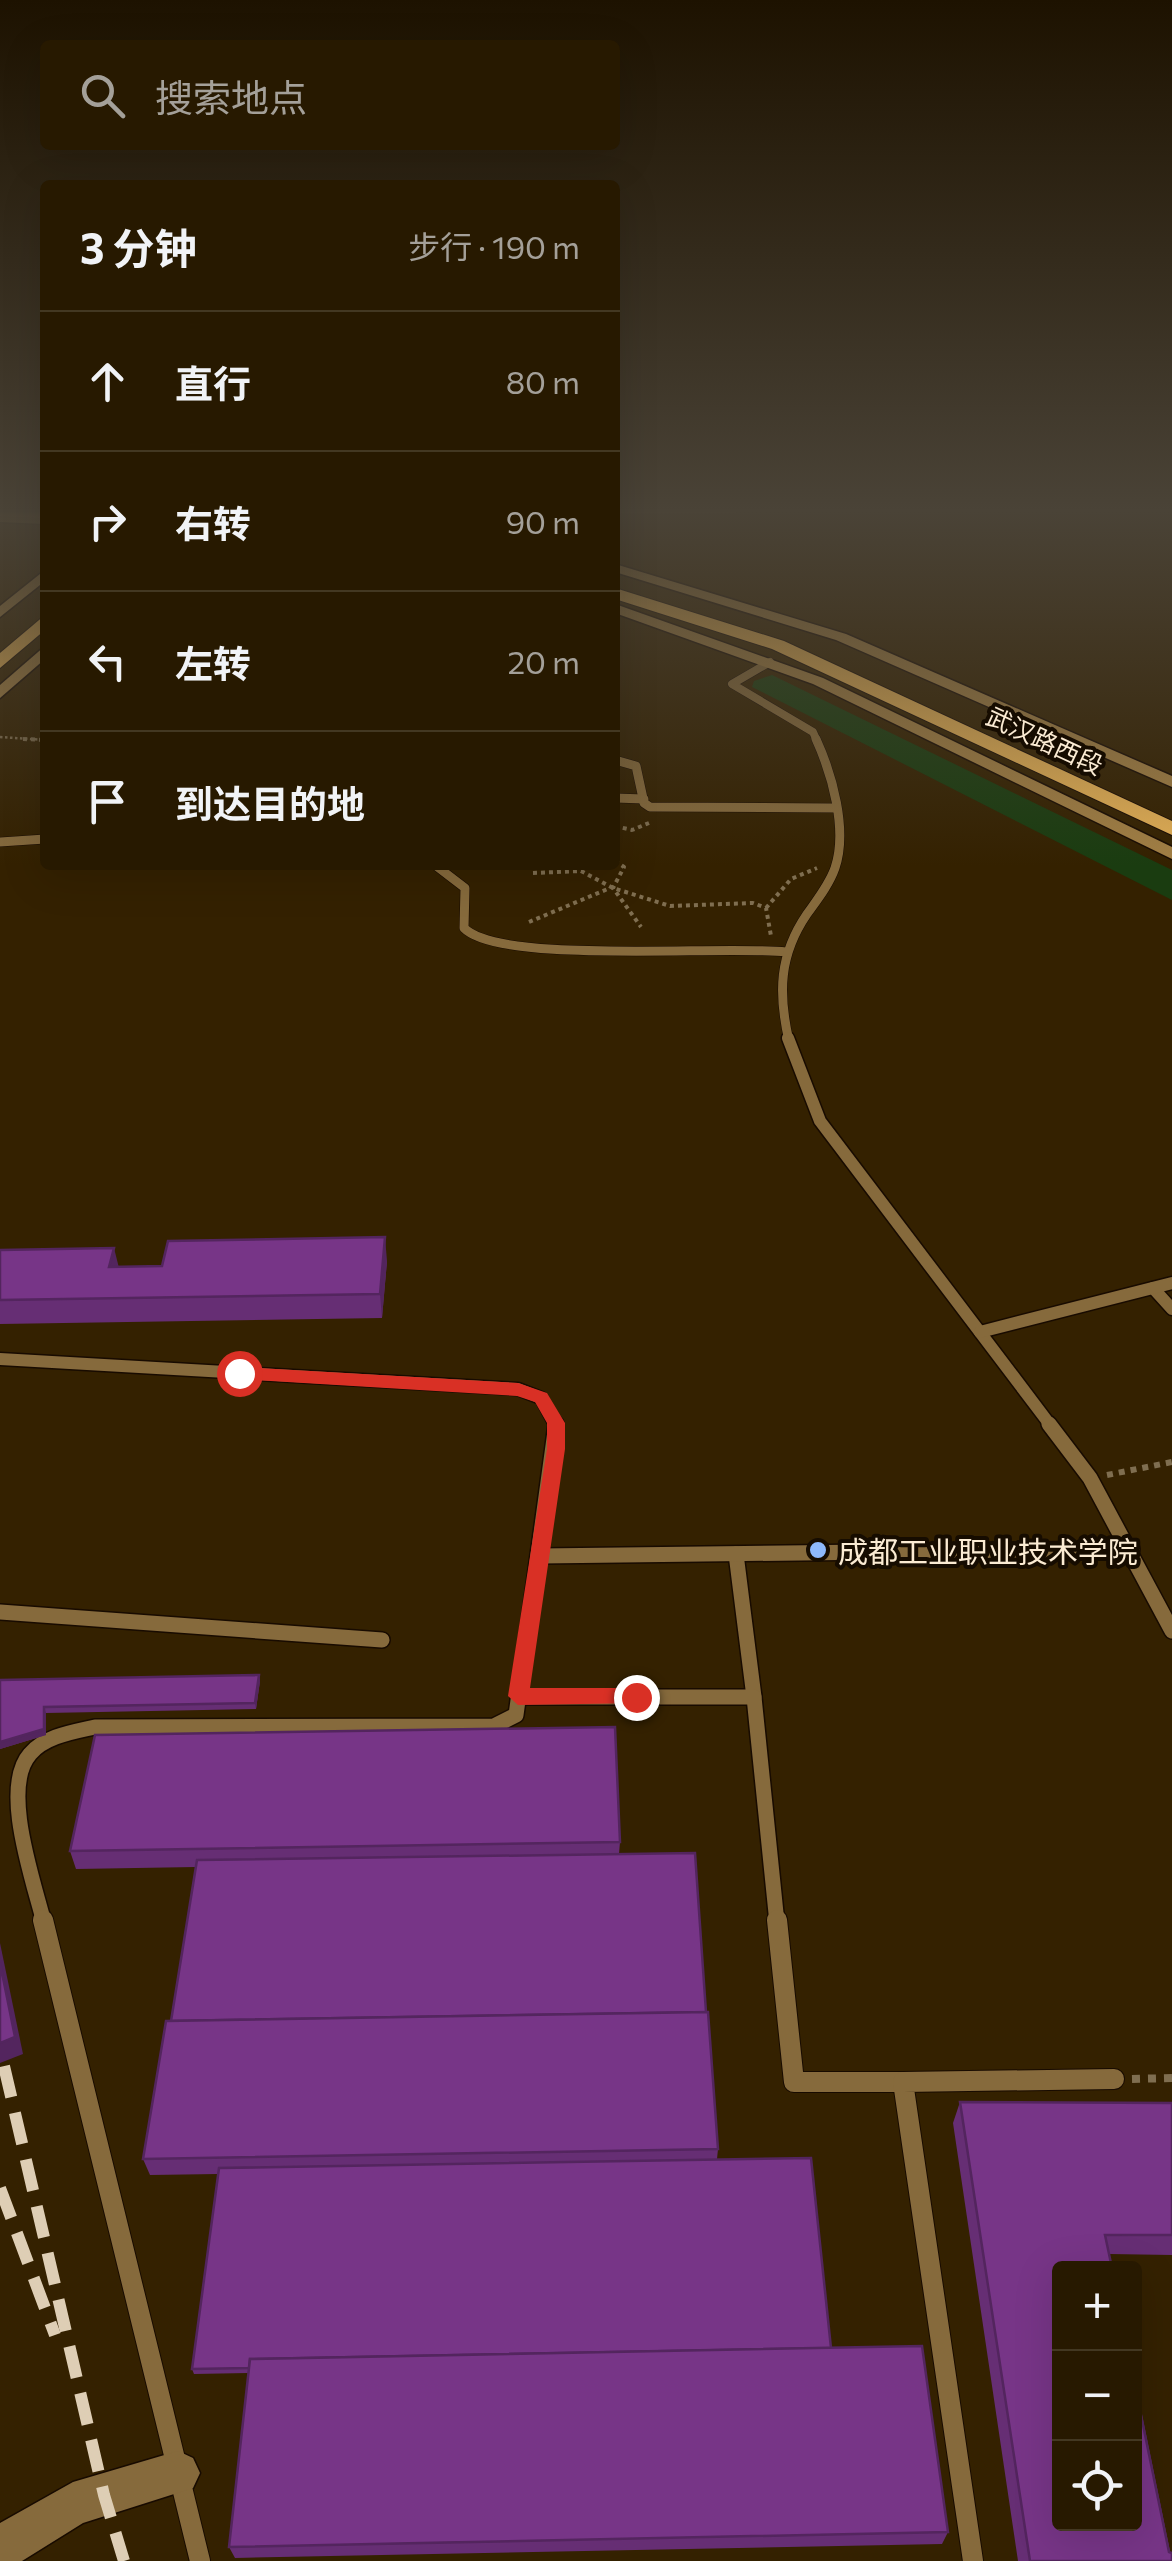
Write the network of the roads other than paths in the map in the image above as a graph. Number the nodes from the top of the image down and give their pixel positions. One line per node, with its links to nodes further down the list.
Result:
1 (38, 627): 8 (highway)
2 (668, 627): 7 (main road)
3 (720, 627): 16 (highway, 武汉路西段)
4 (754, 627): 15 (highway, 武汉路西段)
5 (807, 627): 11 (main road)
6 (40, 656): 9 (main road)
7 (770, 662): 14 (lane); 19 (main road)
8 (0, 663)
9 (0, 693)
10 (620, 761): 13 (lane)
11 (1172, 782)
12 (620, 798): 13 (lane)
13 (644, 798): 14 (lane)
14 (834, 808): 21 (lane)
15 (1172, 810)
16 (1172, 828)
17 (40, 839): 18 (lane)
18 (0, 842)
19 (1172, 854)
20 (441, 870): 21 (lane)
21 (786, 952): 25 (lane)
22 (1172, 1283): 23 (lane)
23 (1152, 1288): 24 (lane); 25 (lane)
24 (1172, 1309)
25 (980, 1332): 27 (lane)
26 (0, 1360): 29 (lane)
27 (1132, 1548): 28 (lane); 31 (lane)
28 (736, 1554): 29 (lane); 34 (lane)
29 (540, 1556): 33 (lane)
30 (0, 1612): 32 (lane)
31 (1172, 1631)
32 (382, 1640)
33 (518, 1696): 34 (lane); 37 (lane)
34 (754, 1697): 36 (lane)
35 (1114, 2079): 36 (lane)
36 (903, 2082): 40 (lane)
37 (178, 2473): 38 (street); 39 (lane)
38 (0, 2549)
39 (200, 2561)
40 (972, 2561)

